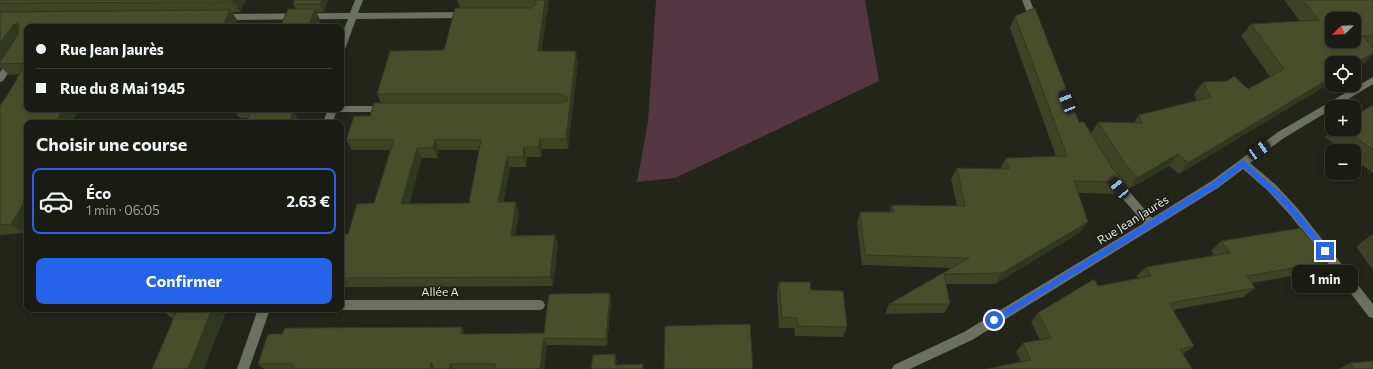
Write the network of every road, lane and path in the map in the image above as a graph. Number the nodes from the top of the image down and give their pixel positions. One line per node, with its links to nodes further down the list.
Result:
1 (359, 0): 4 (street)
2 (1026, 0): 6 (street)
3 (479, 15): 4 (street)
4 (353, 16): 5 (street); 7 (street)
5 (212, 17)
6 (1038, 29)
7 (344, 41)
8 (24, 43): 9 (street)
9 (0, 79)
10 (1373, 80): 13 (street, Rue Jean Jaurès)
11 (344, 109): 12 (street)
12 (397, 109)
13 (1243, 163): 15 (street, Rue Jean Jaurès); 19 (street)
14 (1107, 171): 15 (street)
15 (1151, 224): 21 (street, Rue Jean Jaurès)
16 (344, 305): 17 (street, Allée A)
17 (539, 305)
18 (263, 312): 20 (street)
19 (1373, 313)
20 (242, 369)
21 (898, 369)

